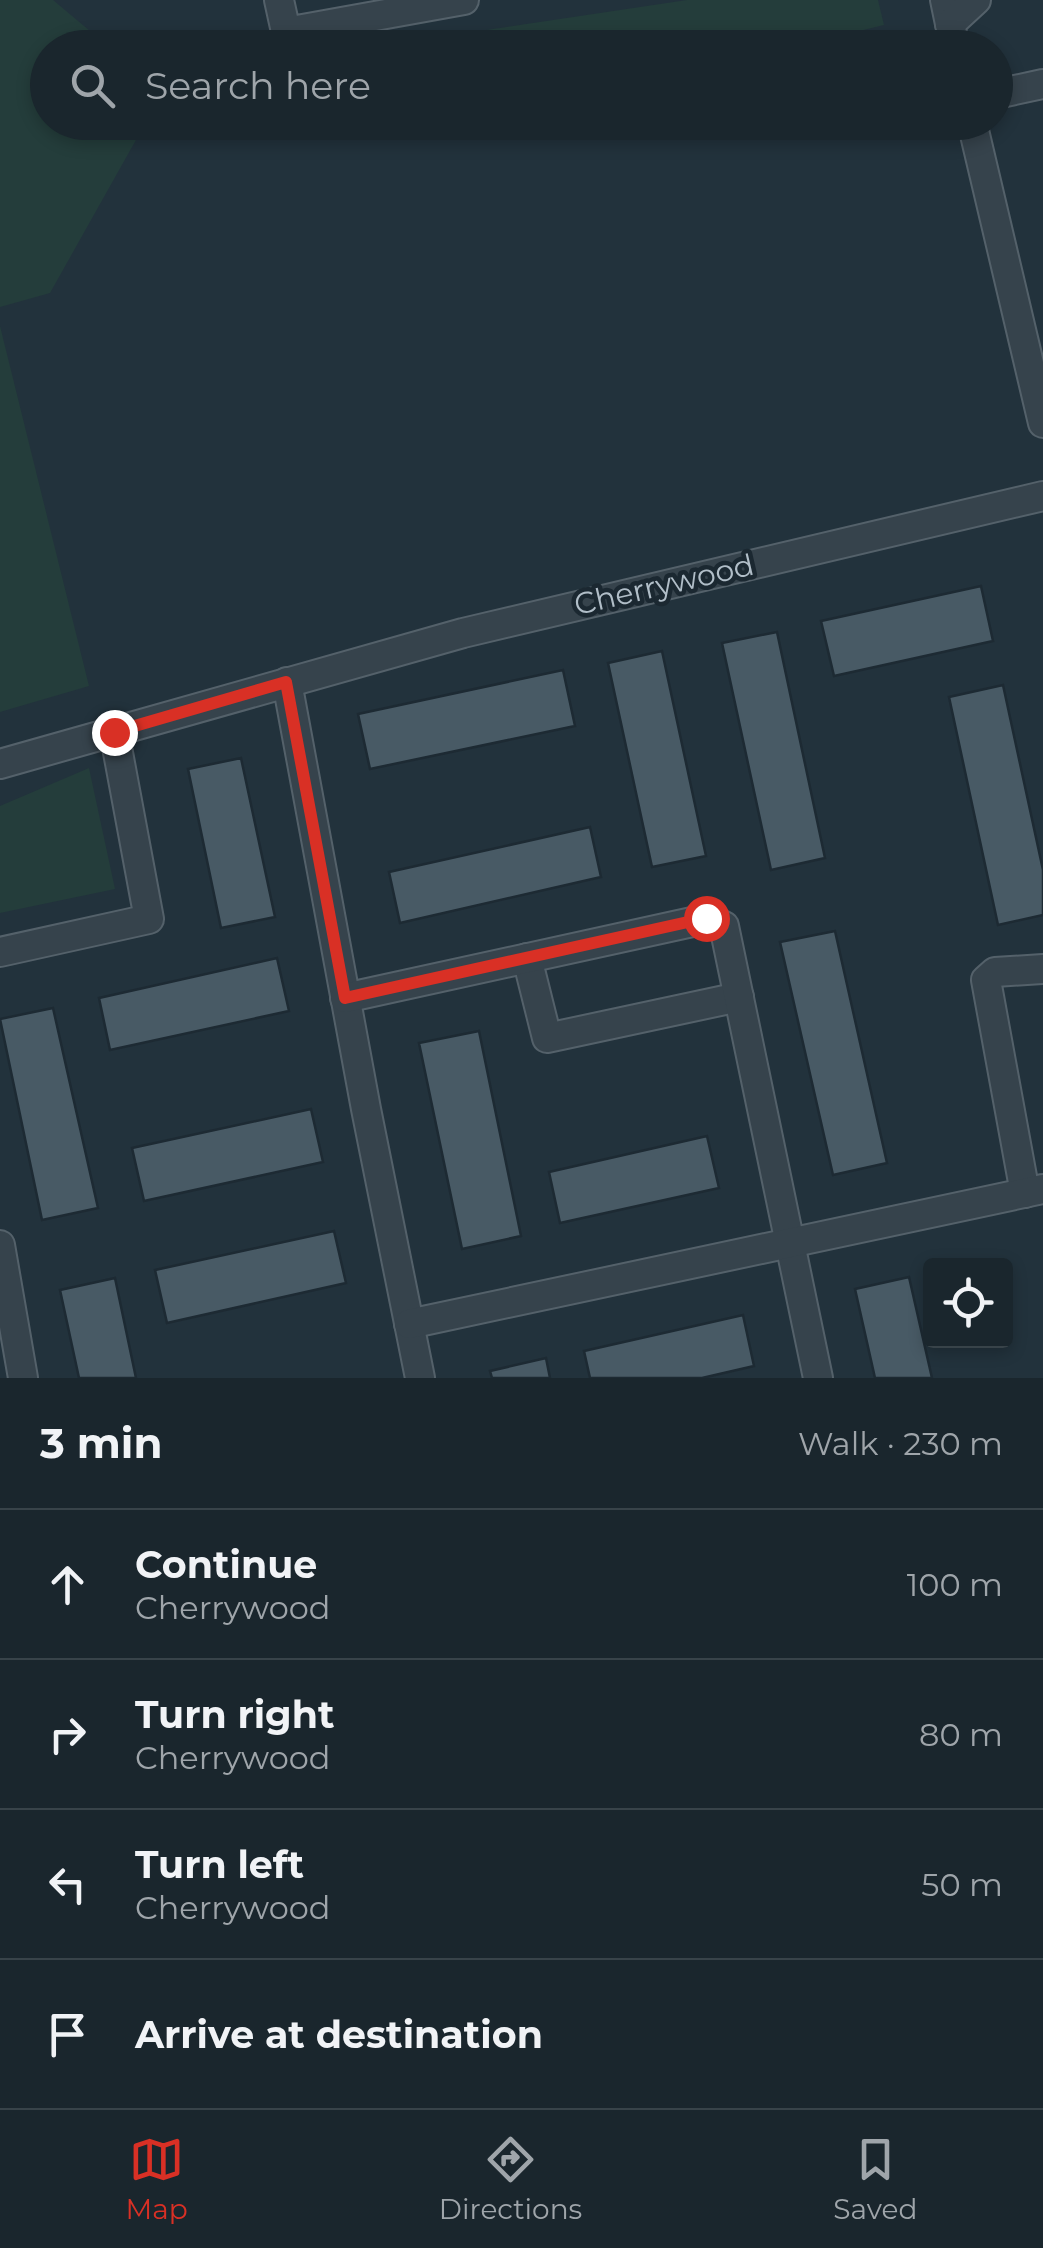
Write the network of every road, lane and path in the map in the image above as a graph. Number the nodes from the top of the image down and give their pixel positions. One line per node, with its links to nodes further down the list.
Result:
1 (279, 0): 5 (street)
2 (464, 0): 6 (street)
3 (976, 0): 4 (street)
4 (950, 24)
5 (286, 30)
6 (299, 30)
7 (1043, 84): 8 (street)
8 (1013, 90)
9 (976, 140): 10 (street)
10 (1043, 424)
11 (1043, 496): 12 (street, Cherrywood)
12 (286, 682): 13 (street, Cherrywood); 19 (street)
13 (114, 732): 14 (street, Cherrywood); 15 (street)
14 (0, 764)
15 (0, 952)
16 (527, 958): 18 (street); 18 (street); 19 (street)
17 (1043, 969): 20 (street)
18 (738, 997): 21 (street)
19 (345, 998): 23 (street)
20 (1034, 1191): 21 (street)
21 (791, 1243): 23 (street); 26 (street)
22 (0, 1245): 24 (street)
23 (409, 1324): 25 (street)
24 (23, 1378)
25 (420, 1378)
26 (818, 1378)

